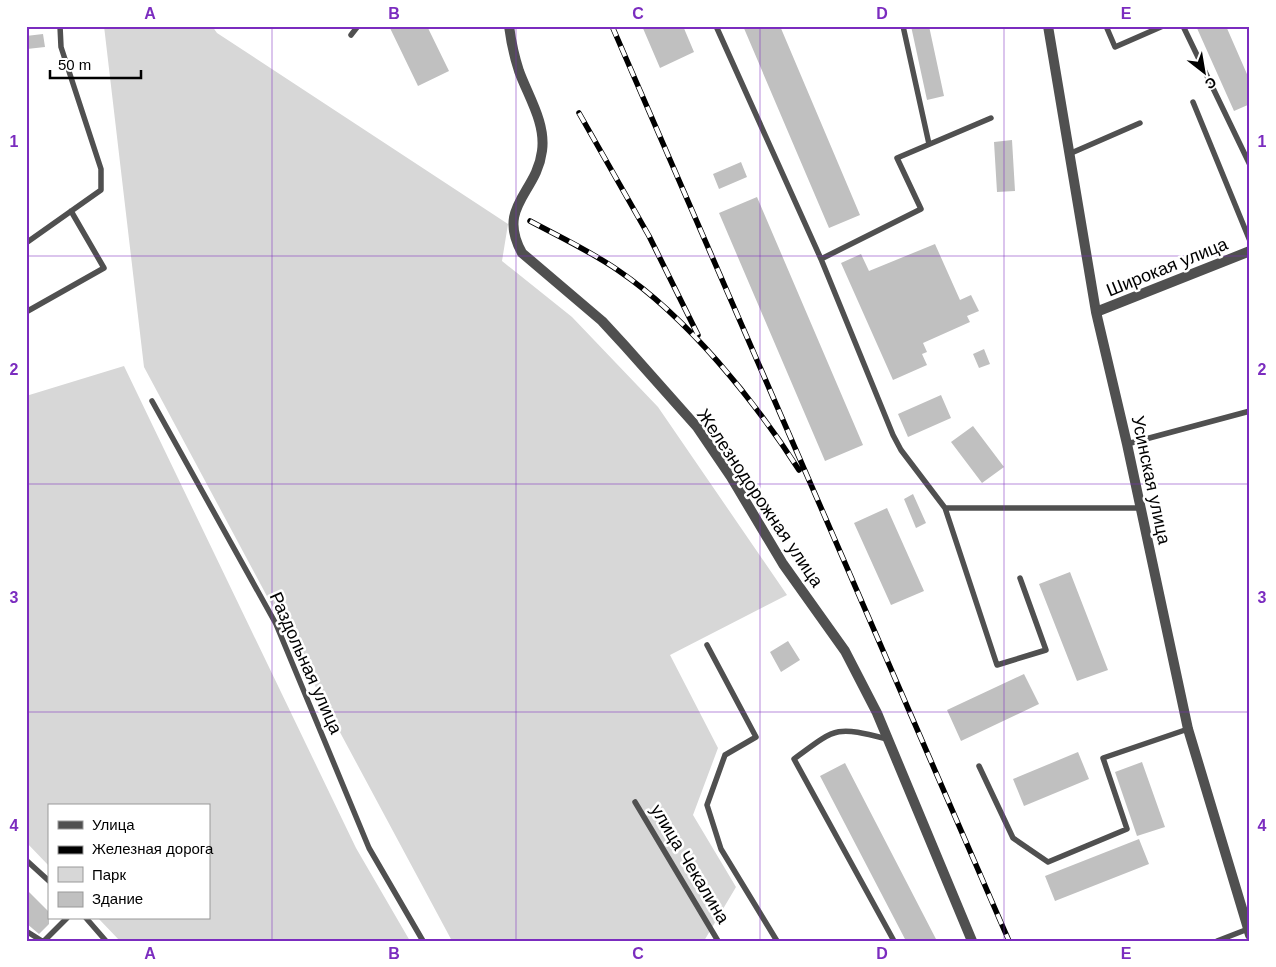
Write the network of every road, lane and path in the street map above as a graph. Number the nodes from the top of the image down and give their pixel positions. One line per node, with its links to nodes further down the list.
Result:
1 (60, 26): 17 (lane)
2 (358, 26): 10 (lane)
3 (509, 26): 32 (street, Железнодорожная улица)
4 (716, 26): 21 (lane)
5 (903, 26): 14 (lane)
6 (1048, 26): 15 (street, Усинская улица)
7 (1106, 26): 8 (lane)
8 (1163, 26)
9 (1183, 26): 16 (lane)
10 (351, 36)
11 (1193, 102): 18 (lane)
12 (991, 118): 14 (lane)
13 (1140, 123): 15 (lane)
14 (929, 144): 21 (lane)
15 (1069, 154): 23 (street, Усинская улица)
16 (1250, 165)
17 (71, 211): 19 (lane); 22 (lane)
18 (1250, 240)
19 (26, 243)
20 (1250, 251): 23 (street, Широкая улица)
21 (821, 259): 27 (lane)
22 (26, 312)
23 (1096, 312): 26 (street, Усинская улица)
24 (152, 401): 43 (lane, Раздольная улица)
25 (1250, 410): 26 (lane)
26 (1127, 444): 28 (street, Усинская улица)
27 (945, 508): 28 (lane); 29 (lane)
28 (1140, 508): 31 (street, Усинская улица)
29 (1020, 578)
30 (707, 645): 45 (lane)
31 (1188, 729): 33 (lane); 40 (street, Усинская улица)
32 (887, 738): 46 (lane); 47 (street, Железнодорожная улица)
33 (979, 766)
34 (635, 802): 44 (lane, улица Чекалина)
35 (26, 860): 36 (lane)
36 (48, 880)
37 (65, 920): 41 (lane)
38 (88, 920): 42 (lane)
39 (26, 931): 41 (lane)
40 (1249, 932): 48 (lane)
41 (43, 941)
42 (106, 941)
43 (422, 941)
44 (718, 941)
45 (777, 941)
46 (894, 941)
47 (972, 941)
48 (1217, 941)

